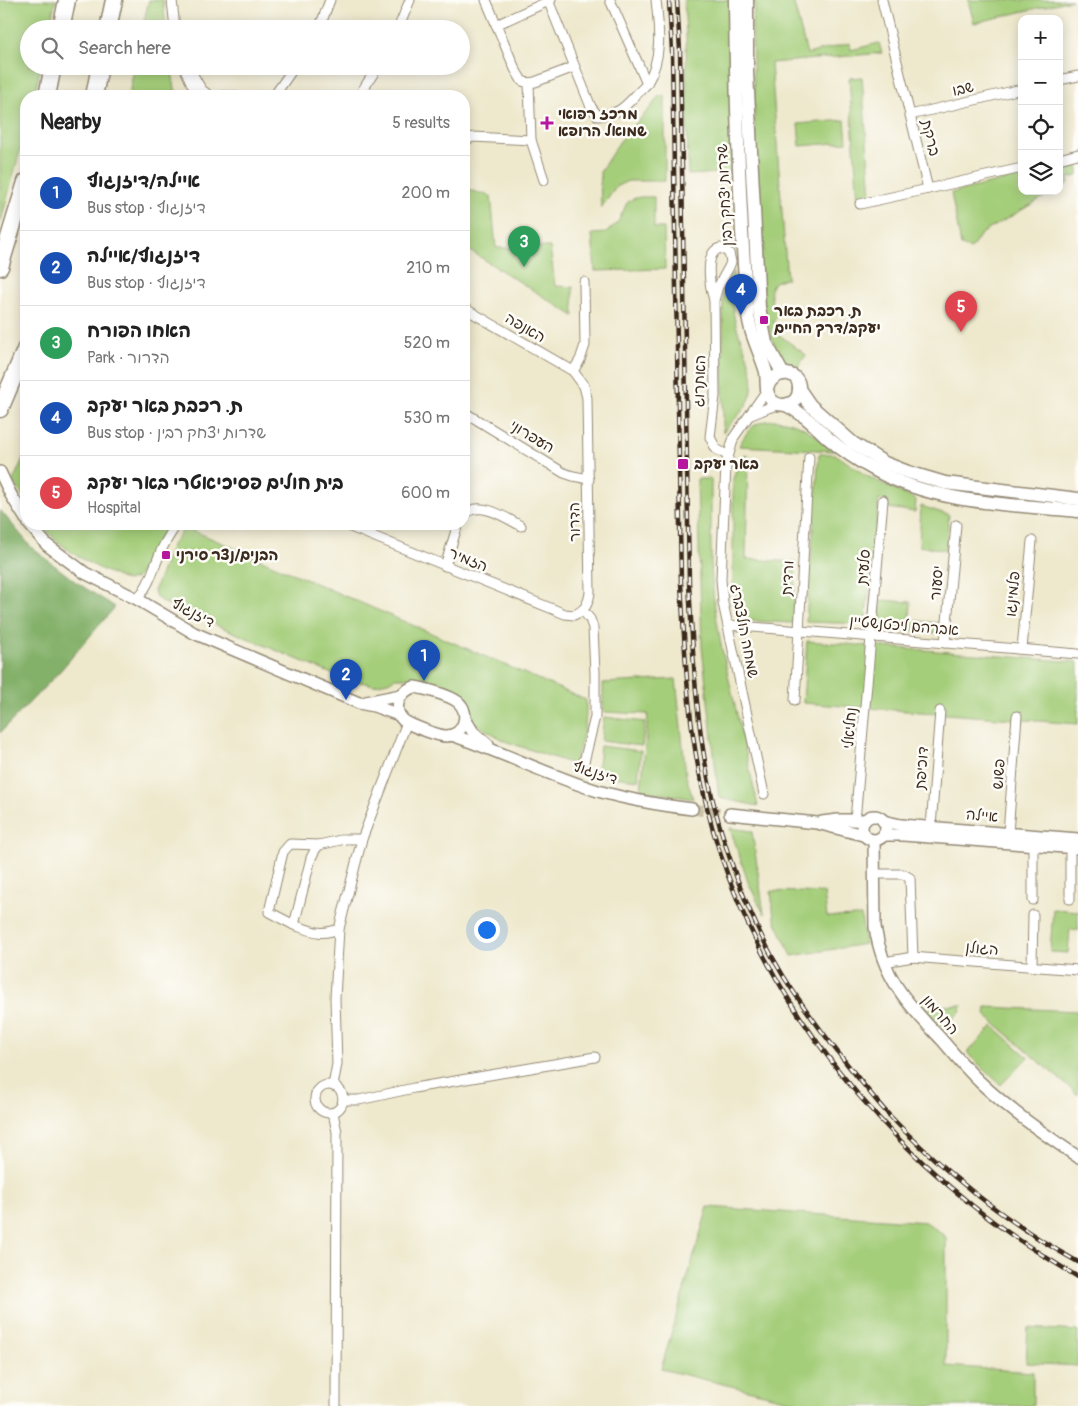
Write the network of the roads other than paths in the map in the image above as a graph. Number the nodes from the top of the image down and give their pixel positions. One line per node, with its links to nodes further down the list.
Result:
1 (67, 0): 13 (highway)
2 (114, 0): 14 (highway)
3 (172, 0): 15 (street)
4 (330, 0): 16 (street)
5 (410, 0): 17 (street)
6 (486, 0): 18 (street)
7 (549, 0): 18 (street); 19 (street)
8 (610, 0): 28 (street)
9 (656, 0): 28 (street)
10 (735, 0): 54 (main road, שדרות יצחק רבין)
11 (747, 0): 53 (main road, שדרות יצחק רבין)
12 (882, 0): 37 (street, ברקת)
13 (63, 20)
14 (110, 20)
15 (174, 20)
16 (322, 20)
17 (402, 20)
18 (496, 25): 27 (street)
19 (574, 67): 27 (street); 28 (street)
20 (51, 75): 30 (highway)
21 (98, 75): 31 (highway)
22 (190, 75): 29 (street)
23 (289, 75): 34 (street)
24 (372, 75): 35 (street)
25 (1078, 76): 26 (street)
26 (1063, 79)
27 (530, 83): 39 (street)
28 (647, 84)
29 (195, 85): 32 (street); 33 (street)
30 (48, 90)
31 (95, 90)
32 (197, 90)
33 (202, 90)
34 (278, 90)
35 (363, 90)
36 (1018, 90): 37 (street, שבו)
37 (910, 115): 44 (street, ברקת)
38 (470, 138): 39 (street)
39 (531, 140): 43 (street)
40 (1078, 154): 41 (street)
41 (1063, 158)
42 (1018, 169): 44 (street)
43 (544, 180)
44 (928, 189): 46 (street)
45 (20, 202): 47 (highway)
46 (860, 204)
47 (0, 267)
48 (584, 282): 52 (street)
49 (714, 300): 49 (street, האתרוג); 60 (street, האתרוג)
50 (470, 311): 52 (street, האנפה)
51 (20, 362): 57 (highway)
52 (573, 371): 63 (street, הדרור)
53 (783, 374): 54 (main road); 55 (main road)
54 (768, 388): 56 (main road); 59 (street, שמחה הולצברג)
55 (799, 389): 56 (main road); 64 (main road)
56 (783, 405): 59 (street, שמחה הולצברג); 68 (main road)
57 (0, 409)
58 (470, 416): 63 (street, העפרוני)
59 (749, 417): 60 (street, שמחה הולצברג)
60 (728, 455): 79 (street, שמחה הולצברג)
61 (809, 457): 80 (street, ורדית)
62 (0, 472): 66 (street)
63 (588, 479): 78 (street, הדרור)
64 (1078, 499)
65 (883, 500): 81 (street, סלעית)
66 (20, 509)
67 (470, 511): 70 (street)
68 (1078, 511)
69 (956, 525): 82 (street, יסעור)
70 (521, 526)
71 (34, 530): 77 (street, דיזנגוף)
72 (173, 530): 77 (street)
73 (358, 530): 76 (street, הזמיר)
74 (456, 530): 76 (street)
75 (1032, 541): 83 (street, פלמינגו)
76 (445, 566): 78 (street, הזמיר)
77 (137, 599): 87 (street, דיזנגוף)
78 (583, 611): 94 (street)
79 (728, 626): 80 (street, אברהם ליכטנשטיין); 95 (street, שמחה הולצברג)
80 (799, 631): 81 (street, אברהם ליכטנשטיין); 86 (street, ורדית)
81 (872, 637): 82 (street, אברהם ליכטנשטיין); 98 (street, נחליאלי)
82 (945, 643): 83 (street, אברהם ליכטנשטיין)
83 (1022, 649): 84 (street, אברהם ליכטנשטיין)
84 (1078, 654)
85 (401, 695): 87 (street); 90 (street); 91 (street, דיזנגוף)
86 (795, 700)
87 (359, 703): 90 (street, דיזנגוף)
88 (940, 711): 101 (street, דוכיפת)
89 (1017, 716): 102 (street, פשוש)
90 (403, 718): 92 (street, דיזנגוף); 105 (street)
91 (465, 719): 92 (street); 93 (street, דיזנגוף)
92 (452, 735): 93 (street, דיזנגוף)
93 (493, 750): 96 (street, דיזנגוף)
94 (584, 762)
95 (764, 794)
96 (692, 809)
97 (730, 814): 100 (street)
98 (860, 820): 99 (street); 100 (street); 103 (street)
99 (883, 821): 101 (street, איילה); 104 (street)
100 (817, 823): 103 (street)
101 (932, 827): 102 (street, איילה)
102 (1008, 833): 108 (street, איילה)
103 (863, 834): 104 (street)
104 (879, 838): 106 (street, איילה); 109 (street, החרמון)
105 (362, 839): 107 (street); 114 (street)
106 (1033, 844): 108 (street, איילה); 110 (street)
107 (319, 845): 113 (street); 113 (street)
108 (1075, 845): 111 (street)
109 (874, 874): 115 (street); 116 (street, החרמון)
110 (1034, 900)
111 (1070, 900)
112 (1033, 914): 117 (street)
113 (294, 925): 114 (street)
114 (339, 929): 120 (street)
115 (912, 957): 116 (street, הגולן); 117 (street, הגולן)
116 (884, 962): 123 (street, החרמון)
117 (1032, 966): 118 (street, הגולן)
118 (1078, 970)
119 (595, 1057): 121 (street)
120 (333, 1086): 121 (street); 122 (street)
121 (343, 1100): 122 (street)
122 (333, 1113): 124 (street)
123 (1078, 1157)
124 (336, 1406)

